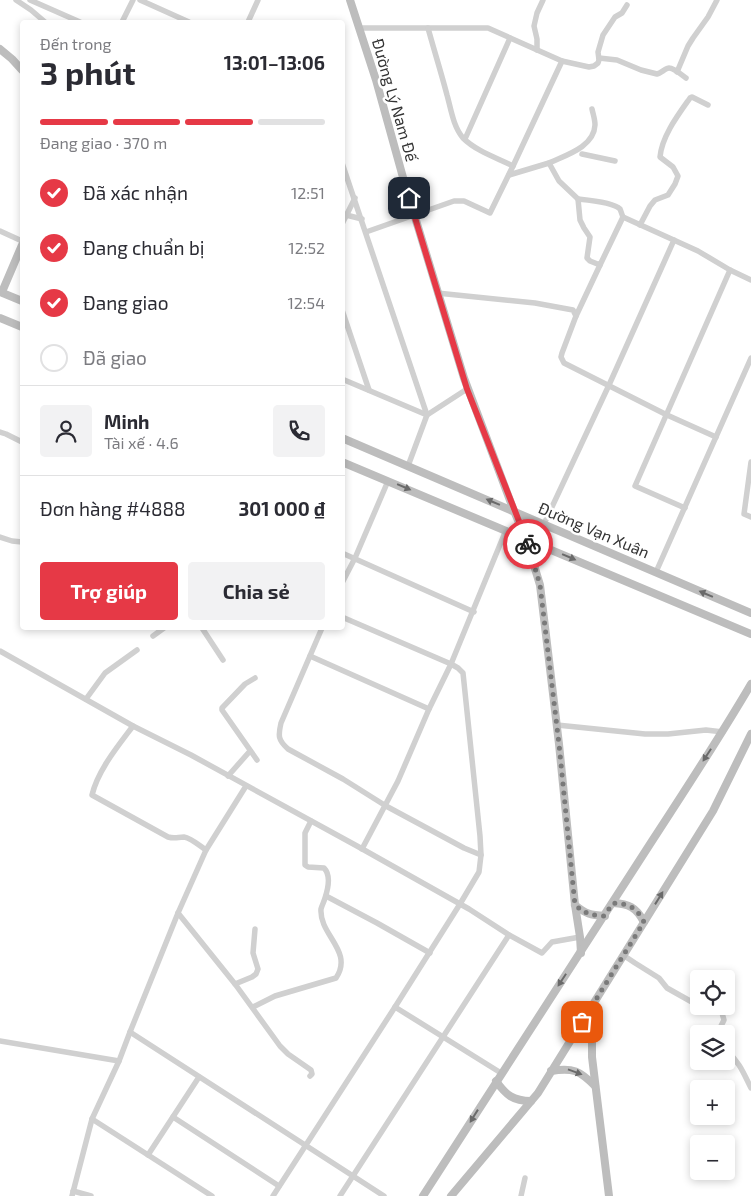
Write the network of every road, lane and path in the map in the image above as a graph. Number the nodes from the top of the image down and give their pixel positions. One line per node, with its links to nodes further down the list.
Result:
1 (16, 0): 11 (street)
2 (30, 0): 12 (street)
3 (133, 0): 13 (street)
4 (140, 0): 14 (street)
5 (249, 0): 9 (street)
6 (350, 0): 16 (street, Đường Lý Nam Đế)
7 (543, 0): 20 (street)
8 (717, 0): 24 (street)
9 (257, 2): 15 (street)
10 (627, 5): 21 (street)
11 (43, 20)
12 (75, 20)
13 (123, 20)
14 (185, 20)
15 (249, 20)
16 (359, 28): 17 (street); 39 (street, Đường Lý Nam Đế)
17 (428, 28): 18 (street); 28 (street)
18 (510, 38): 20 (street); 28 (street)
19 (0, 49): 23 (street)
20 (537, 50): 22 (street)
21 (599, 58): 22 (street); 24 (street)
22 (562, 61): 32 (street)
23 (20, 68)
24 (677, 72): 25 (street)
25 (686, 78)
26 (708, 105): 42 (street)
27 (592, 109): 29 (street)
28 (465, 139): 32 (street)
29 (578, 153): 30 (street); 31 (street)
30 (616, 161)
31 (549, 163): 34 (street); 36 (street)
32 (513, 166): 34 (street)
33 (345, 171): 35 (street)
34 (509, 175): 39 (street)
35 (355, 198): 37 (street); 41 (street)
36 (578, 199): 40 (street); 48 (street)
37 (345, 213)
38 (345, 215): 41 (street)
39 (414, 215): 44 (street); 52 (street, Đường Lý Nam Đế)
40 (623, 217): 42 (street); 48 (street)
41 (362, 219): 44 (street)
42 (640, 225): 46 (street)
43 (0, 231): 45 (street)
44 (366, 232): 63 (street)
45 (20, 240)
46 (674, 240): 49 (street); 60 (street)
47 (20, 249): 51 (street)
48 (600, 265): 54 (street)
49 (730, 270): 50 (street); 64 (street)
50 (751, 280)
51 (1, 292): 53 (street)
52 (437, 292): 54 (street); 61 (street, Đường Lý Nam Đế)
53 (20, 300)
54 (576, 316): 60 (street)
55 (0, 318): 57 (street)
56 (345, 319): 62 (street)
57 (20, 326)
58 (751, 358): 66 (street)
59 (345, 380): 62 (street)
60 (608, 385): 64 (street); 76 (street)
61 (467, 389): 63 (street); 74 (street, Đường Lý Nam Đế)
62 (369, 390): 63 (street)
63 (428, 415): 71 (street)
64 (667, 415): 66 (street); 73 (street)
65 (0, 432): 68 (street)
66 (716, 437): 73 (street)
67 (345, 439): 71 (street, Đường Vạn Xuân)
68 (20, 441)
69 (751, 462): 75 (street)
70 (345, 463): 72 (street)
71 (408, 466): 74 (street, Đường Vạn Xuân, one-way to 71)
72 (388, 481): 77 (street, one-way to 77); 82 (street)
73 (685, 508): 83 (street)
74 (514, 511): 76 (street, Đường Vạn Xuân); 79 (street, Đường Lý Nam Đế)
75 (751, 517)
76 (544, 524): 83 (street, Đường Vạn Xuân)
77 (506, 530): 79 (street); 85 (street)
78 (0, 537): 80 (street)
79 (526, 539): 91 (street, one-way to 91); 102 (street, Đường Lý Nam Đế)
80 (20, 542)
81 (345, 554): 82 (street)
82 (355, 558): 84 (street); 85 (street)
83 (656, 572): 86 (street, Đường Vạn Xuân, one-way to 83)
84 (345, 577)
85 (474, 612): 97 (street)
86 (751, 613)
87 (345, 617): 97 (street)
88 (161, 630): 92 (street)
89 (203, 630): 96 (street)
90 (321, 630): 95 (street)
91 (751, 634)
92 (153, 636)
93 (137, 650): 100 (street)
94 (0, 651): 100 (street)
95 (310, 656): 101 (street); 110 (street)
96 (223, 660)
97 (451, 664): 101 (street); 114 (street)
98 (255, 678): 106 (street)
99 (751, 684): 104 (street)
100 (86, 699): 103 (street)
101 (429, 709): 110 (street)
102 (557, 725): 104 (street); 118 (street, Đường Lý Nam Đế)
103 (133, 726): 108 (street); 113 (street)
104 (723, 732): 116 (street, one-way to 116)
105 (750, 740): 121 (street, one-way to 105)
106 (250, 751): 107 (street); 108 (street)
107 (257, 760)
108 (228, 776): 109 (street)
109 (246, 786): 111 (street); 113 (street)
110 (386, 806): 112 (street); 114 (street)
111 (311, 821): 112 (street); 115 (street)
112 (362, 849): 117 (street)
113 (206, 850): 119 (street)
114 (481, 855): 117 (street)
115 (326, 896): 125 (street); 131 (street)
116 (613, 903): 120 (street); 121 (street)
117 (460, 904): 123 (street); 125 (street)
118 (575, 905): 120 (street); 124 (street, Đường Lý Nam Đế)
119 (178, 913): 128 (street); 133 (street)
120 (604, 916): 126 (street)
121 (644, 922): 127 (street)
122 (255, 929): 128 (street)
123 (509, 936): 124 (street); 134 (street)
124 (580, 937): 126 (street, Đường Lý Nam Đế)
125 (430, 953): 132 (street)
126 (581, 953): 141 (street, one-way to 141)
127 (623, 955): 129 (street); 130 (street)
128 (235, 984): 131 (street)
129 (690, 1001)
130 (592, 1005): 138 (street); 142 (street)
131 (253, 1007): 139 (street)
132 (395, 1007): 134 (street); 147 (street)
133 (130, 1032): 137 (street); 140 (street)
134 (442, 1037): 141 (street); 149 (street)
135 (0, 1041): 137 (street)
136 (735, 1058): 143 (street)
137 (119, 1061): 146 (street)
138 (552, 1071): 142 (street, one-way to 142); 144 (street)
139 (310, 1076)
140 (199, 1077): 145 (street); 147 (street)
141 (498, 1077): 144 (street); 158 (street, one-way to 158)
142 (595, 1086): 161 (street)
143 (751, 1088)
144 (531, 1102): 159 (street)
145 (173, 1117): 148 (street); 151 (street)
146 (92, 1119): 148 (street); 152 (street)
147 (305, 1145): 149 (street); 151 (street)
148 (148, 1155): 154 (street)
149 (353, 1176): 156 (street); 157 (street)
150 (525, 1178): 160 (street)
151 (279, 1186): 155 (street)
152 (73, 1193): 153 (street)
153 (91, 1196)
154 (212, 1196)
155 (273, 1196)
156 (340, 1196)
157 (384, 1196)
158 (423, 1196)
159 (451, 1196)
160 (521, 1196)
161 (609, 1196)

